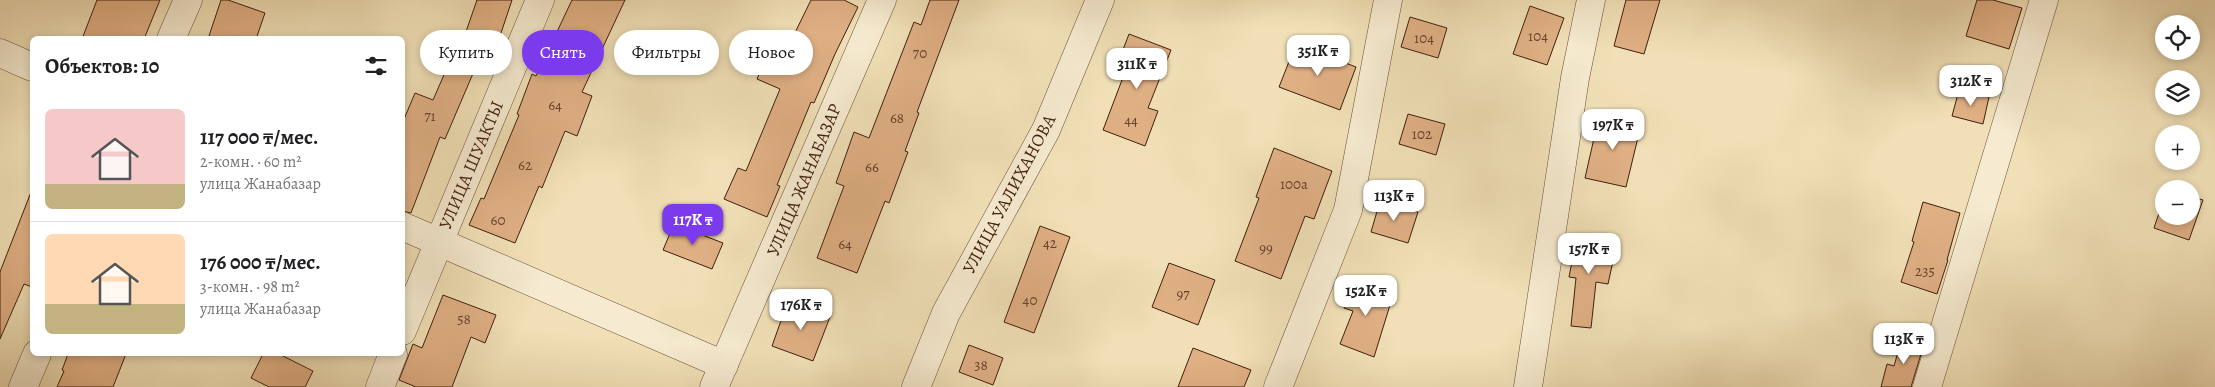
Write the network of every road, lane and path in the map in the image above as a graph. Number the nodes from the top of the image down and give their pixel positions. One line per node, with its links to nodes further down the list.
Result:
1 (188, 0): 8 (street)
2 (540, 0): 12 (street, УЛИЦА ШУАКТЫ)
3 (882, 0): 16 (street, УЛИЦА ЖАНАБАЗАР)
4 (1100, 0): 19 (street, УЛИЦА УАЛИХАНОВА)
5 (1388, 0): 20 (street)
6 (1591, 0): 21 (street)
7 (2044, 0): 22 (street)
8 (172, 36)
9 (0, 53): 10 (street)
10 (30, 66)
11 (405, 227): 12 (street)
12 (438, 242): 13 (street, УЛИЦА ШУАКТЫ); 16 (street)
13 (405, 324)
14 (36, 356): 17 (street)
15 (392, 356): 18 (street)
16 (719, 376)
17 (23, 387)
18 (380, 387)
19 (916, 387)
20 (1278, 387)
21 (1528, 387)
22 (1927, 387)

